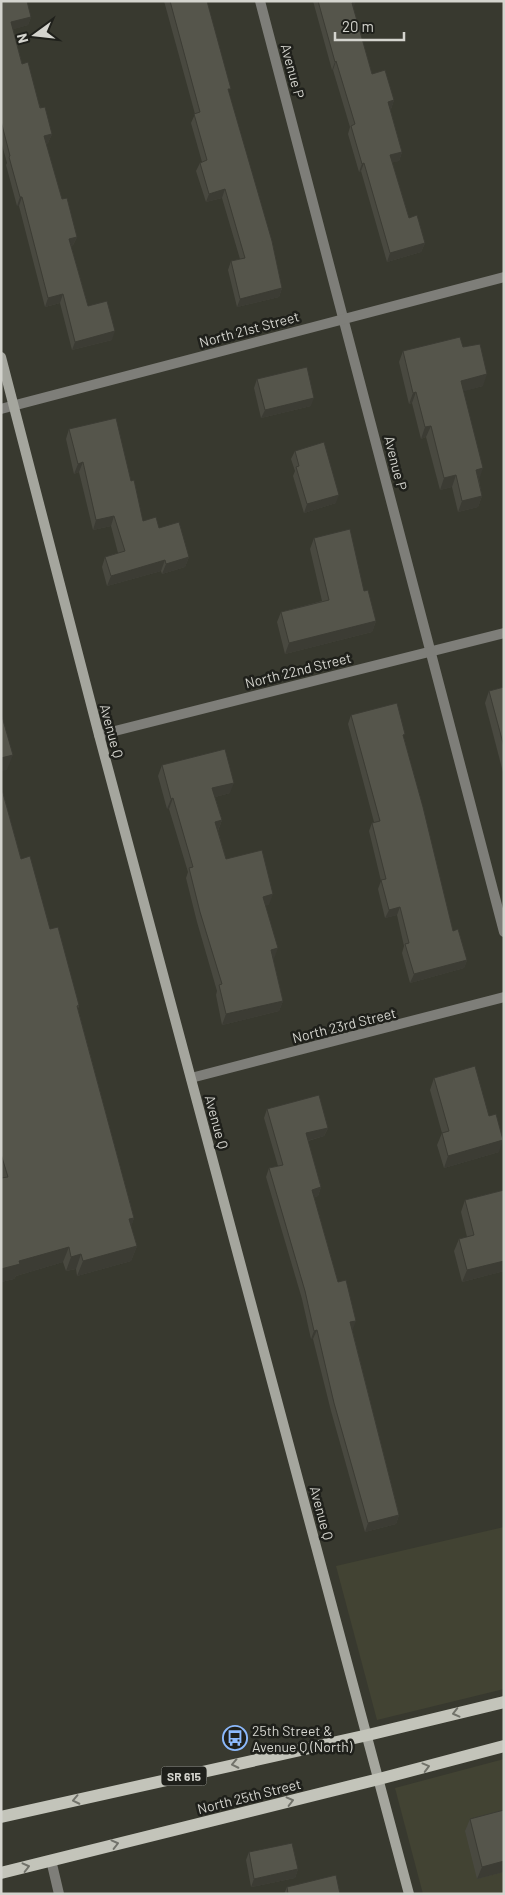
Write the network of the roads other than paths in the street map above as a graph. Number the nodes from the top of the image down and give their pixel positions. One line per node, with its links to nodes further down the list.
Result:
1 (260, 1): 3 (street, Avenue P)
2 (504, 277): 3 (street, North 21st Street)
3 (344, 318): 5 (street, North 21st Street); 8 (street, Avenue P)
4 (1, 357): 5 (street, Avenue Q)
5 (14, 405): 6 (street, North 21st Street); 9 (street, Avenue Q)
6 (1, 409)
7 (504, 633): 8 (street, North 22nd Street)
8 (430, 652): 9 (street, North 22nd Street); 10 (street, Avenue P)
9 (99, 735): 12 (street, Avenue Q)
10 (504, 932)
11 (504, 998): 12 (street, North 23rd Street)
12 (191, 1078): 14 (street, Avenue Q)
13 (504, 1702): 14 (main road, SR 615, one-way to 14)
14 (368, 1735): 16 (street, Avenue Q); 17 (main road, SR 615, one-way to 17)
15 (504, 1746): 16 (main road, North 25th Street, one-way to 15)
16 (379, 1780): 18 (main road, North 25th Street, one-way to 16); 21 (street, Avenue Q)
17 (1, 1817)
18 (51, 1860): 19 (main road, North 25th Street, one-way to 18); 20 (street)
19 (1, 1873)
20 (59, 1894)
21 (409, 1894)

